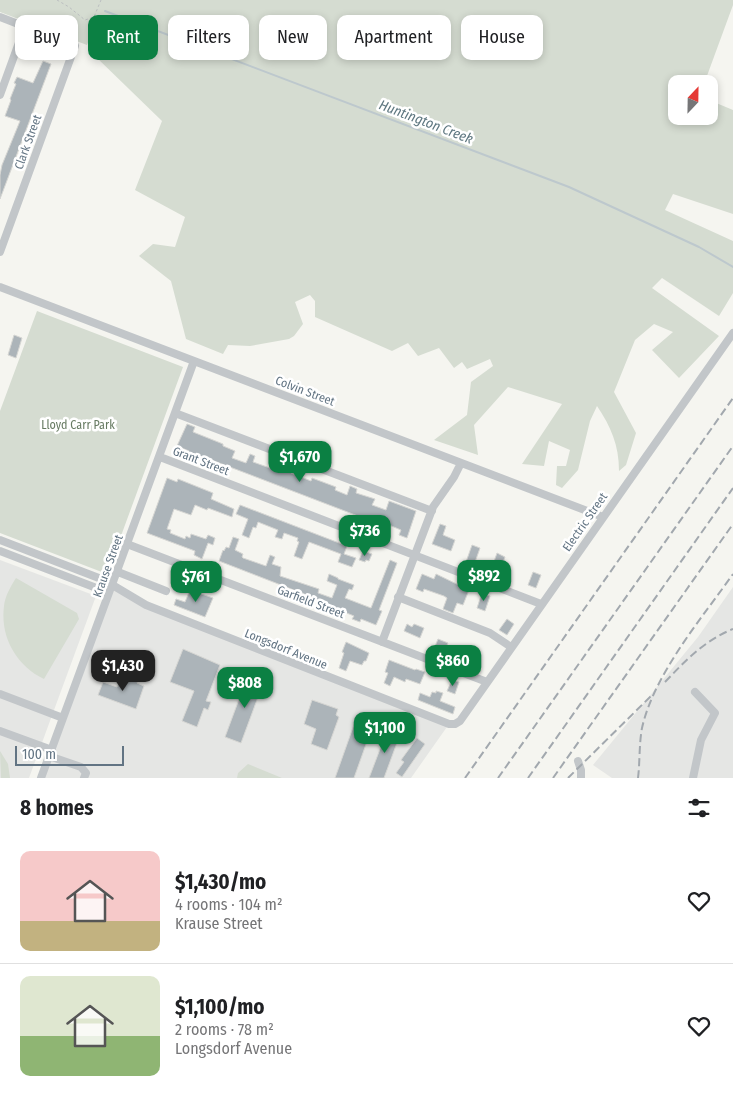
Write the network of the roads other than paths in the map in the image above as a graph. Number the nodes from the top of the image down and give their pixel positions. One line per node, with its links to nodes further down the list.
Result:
1 (0, 17): 2 (street)
2 (15, 22)
3 (15, 54): 5 (street)
4 (71, 60): 6 (street, Clark Street)
5 (0, 95)
6 (0, 252)
7 (0, 287): 9 (street, Colvin Street)
8 (733, 333): 14 (street, Electric Street)
9 (194, 361): 10 (street, Krause Street); 12 (street, Colvin Street)
10 (175, 413): 11 (street, Krause Street); 13 (street)
11 (160, 458): 16 (street, Krause Street); 19 (street, Grant Street)
12 (461, 463): 13 (street); 14 (street, Colvin Street)
13 (432, 511): 19 (street)
14 (603, 517): 25 (street, Electric Street)
15 (0, 540): 17 (street, Longsdorf Avenue)
16 (127, 544): 21 (street, Krause Street); 26 (street, Garfield Street)
17 (20, 548): 20 (street); 22 (street, Longsdorf Avenue)
18 (0, 551): 20 (street, Longsdorf Avenue)
19 (414, 555): 24 (street); 25 (street, Grant Street)
20 (16, 558): 22 (street, Longsdorf Avenue)
21 (118, 572): 22 (street, Krause Street); 23 (street)
22 (112, 586): 31 (street, Krause Street); 32 (street, Longsdorf Avenue)
23 (166, 591)
24 (398, 597): 26 (street); 27 (street)
25 (541, 604): 27 (street, Electric Street)
26 (382, 642): 28 (street, Garfield Street)
27 (511, 647): 28 (street, Electric Street)
28 (487, 682): 32 (street, Electric Street)
29 (695, 692): 39 (street)
30 (0, 694): 31 (street)
31 (63, 718): 34 (street, Krause Street)
32 (455, 724)
33 (0, 732): 34 (street)
34 (50, 753): 36 (street, Krause Street); 37 (street)
35 (578, 761): 38 (street)
36 (41, 778)
37 (84, 778)
38 (581, 778)
39 (693, 778)

